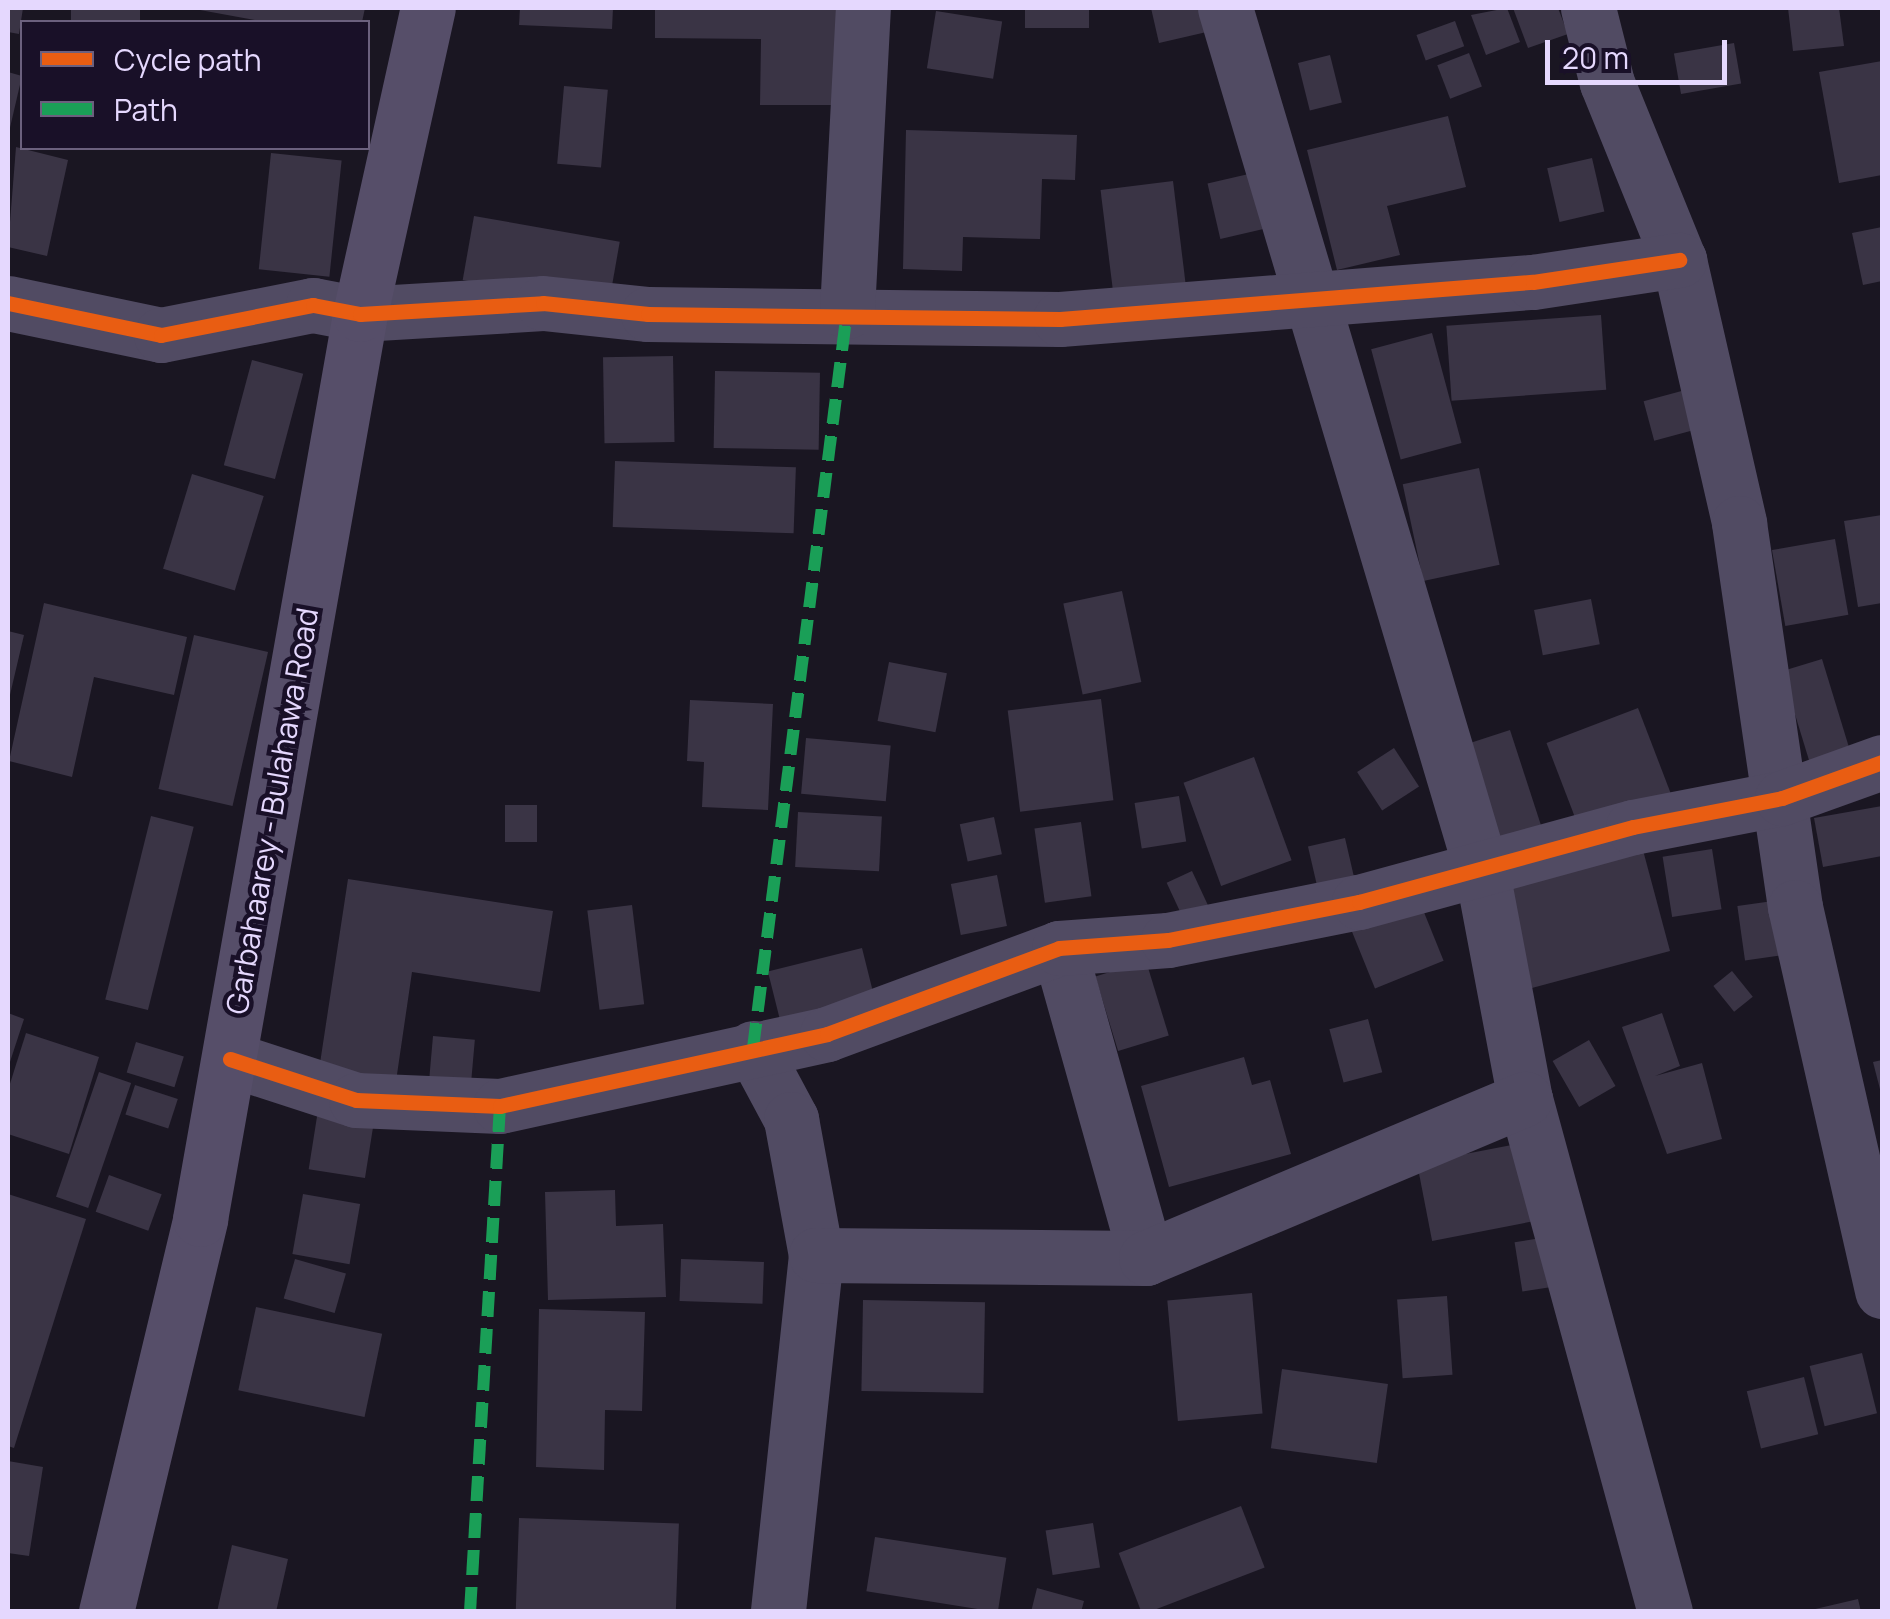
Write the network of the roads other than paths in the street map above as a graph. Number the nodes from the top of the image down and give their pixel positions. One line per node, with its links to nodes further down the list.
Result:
1 (428, 8): 9 (main road, Garbahaarey - Bulahawa Road)
2 (863, 8): 8 (street)
3 (1225, 8): 6 (street)
4 (1588, 8): 5 (street)
5 (1679, 260): 6 (street); 11 (street)
6 (1315, 292): 8 (street); 12 (street)
7 (8, 304): 9 (street)
8 (847, 311): 9 (street)
9 (360, 314): 15 (main road, Garbahaarey - Bulahawa Road)
10 (1882, 762): 11 (street)
11 (1782, 798): 12 (street); 19 (street)
12 (1482, 872): 13 (street); 16 (street)
13 (1059, 948): 14 (street); 18 (street)
14 (753, 1048): 15 (street); 17 (street)
15 (230, 1059): 20 (main road, Garbahaarey - Bulahawa Road)
16 (1525, 1099): 18 (street); 22 (street)
17 (816, 1255): 18 (street); 21 (street)
18 (1146, 1258)
19 (1882, 1290)
20 (106, 1612)
21 (778, 1612)
22 (1665, 1612)

